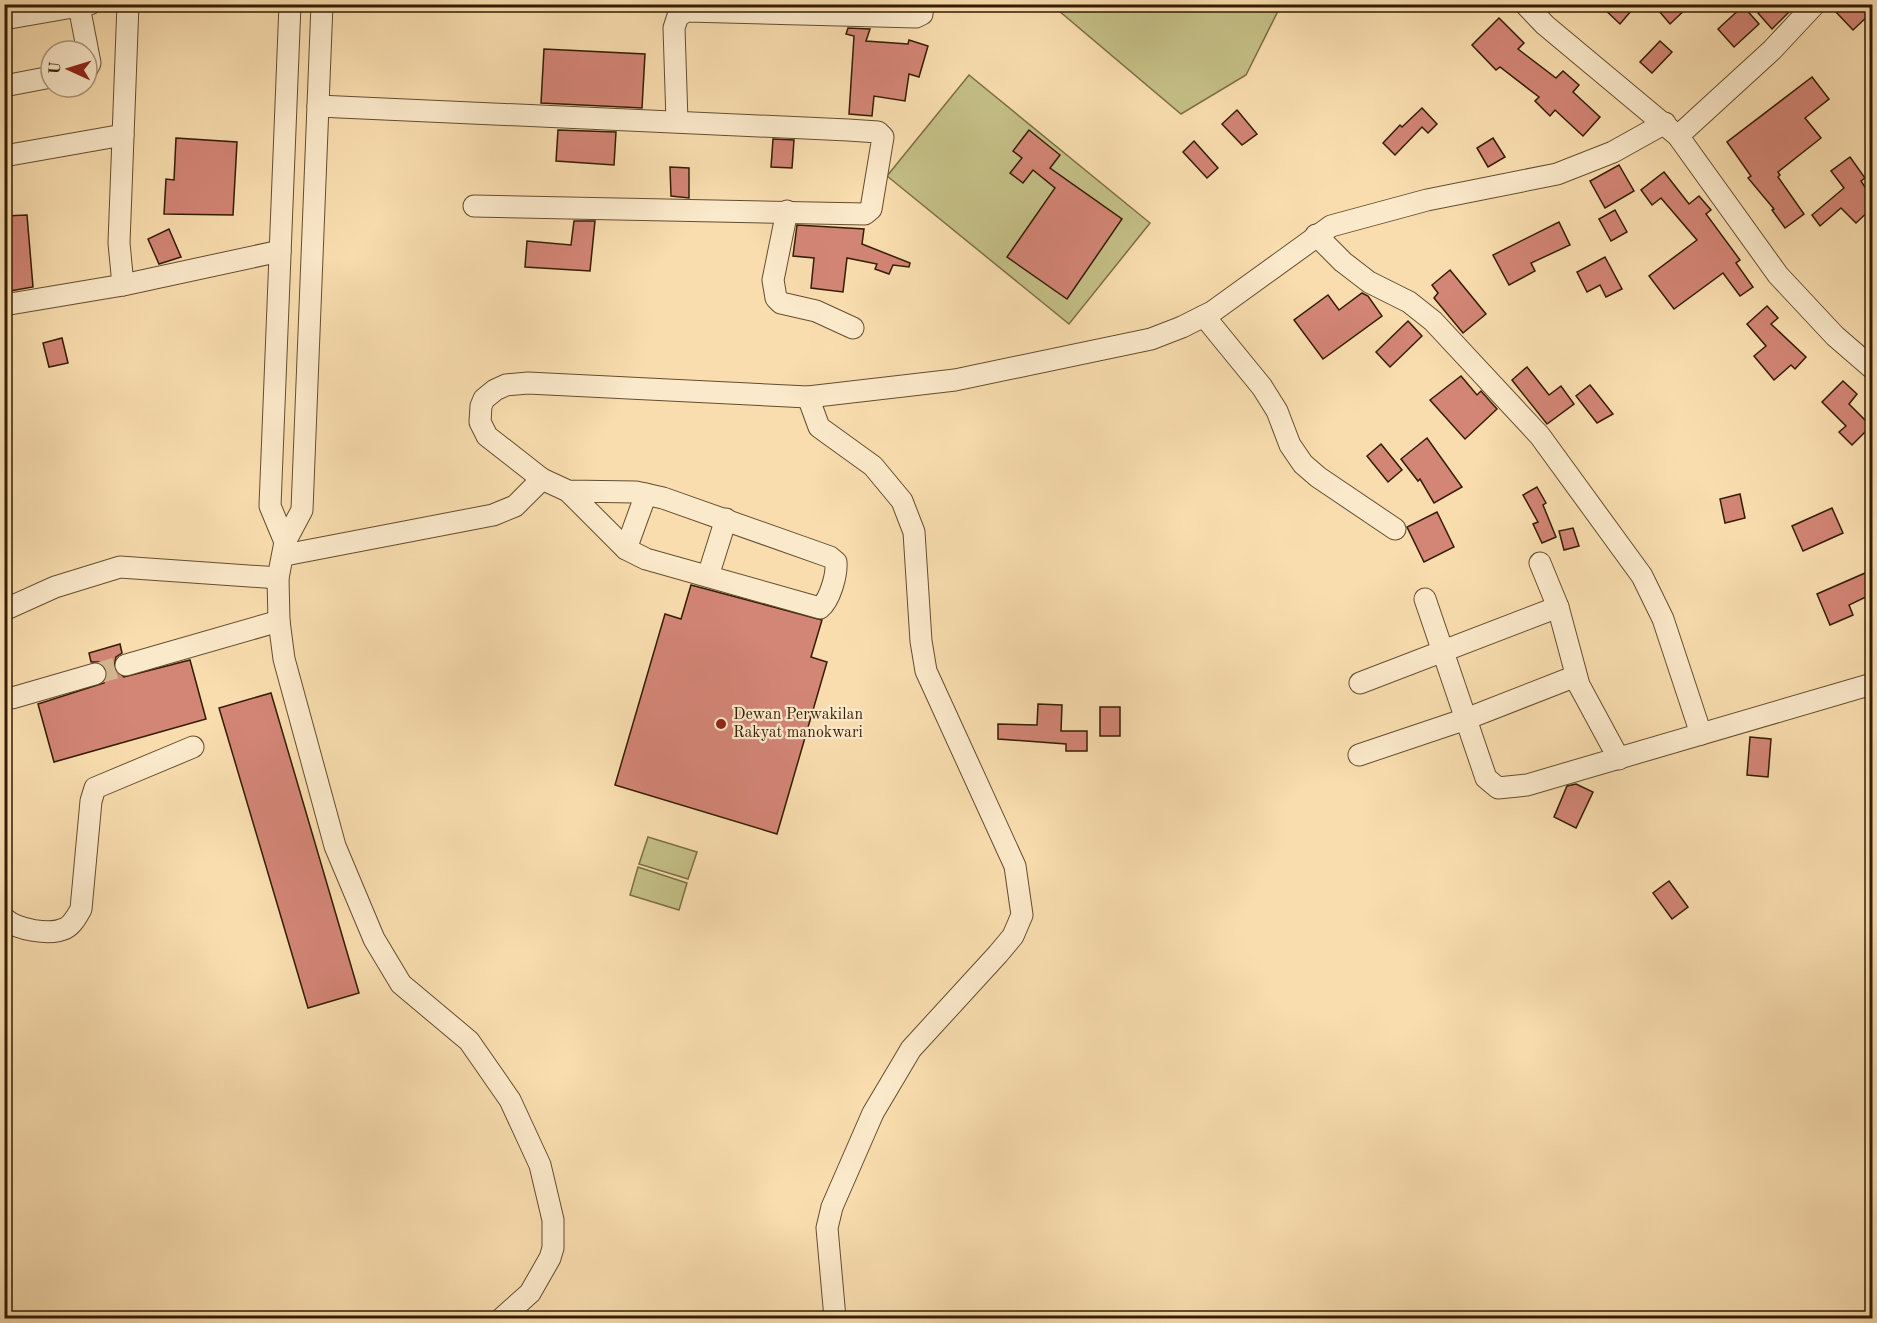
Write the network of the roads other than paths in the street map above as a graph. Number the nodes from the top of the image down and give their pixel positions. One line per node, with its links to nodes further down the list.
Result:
1 (128, 4): 15 (street)
2 (290, 4): 20 (street)
3 (322, 4): 12 (street)
4 (923, 4): 13 (street)
5 (1525, 4): 14 (street)
6 (1815, 4): 14 (street)
7 (85, 5): 8 (street); 9 (street)
8 (4, 19)
9 (88, 39)
10 (39, 79): 11 (street)
11 (4, 86)
12 (318, 106): 13 (street); 32 (street)
13 (676, 121): 18 (street)
14 (1672, 129): 19 (street); 25 (street)
15 (123, 135): 16 (street); 21 (street)
16 (4, 156)
17 (474, 206): 18 (street)
18 (787, 211): 24 (street)
19 (1316, 235): 23 (street); 49 (street)
20 (280, 251): 21 (street); 32 (street)
21 (123, 285): 22 (street)
22 (4, 304)
23 (1204, 316): 26 (street); 31 (street)
24 (853, 328)
25 (1872, 368)
26 (808, 397): 27 (street); 55 (street)
27 (542, 478): 28 (street); 32 (street)
28 (568, 491): 29 (street); 33 (street)
29 (646, 494): 30 (street); 33 (street)
30 (726, 519): 35 (street); 35 (street)
31 (1395, 530)
32 (285, 548): 36 (street)
33 (626, 549): 35 (street)
34 (1540, 563): 38 (street)
35 (708, 576)
36 (278, 578): 39 (street); 40 (street)
37 (1425, 599): 41 (street)
38 (1558, 607): 41 (street); 44 (street)
39 (4, 610)
40 (279, 621): 42 (street); 54 (street)
41 (1442, 650): 45 (street); 48 (street)
42 (126, 665)
43 (95, 674): 47 (street)
44 (1576, 676): 48 (street); 52 (street)
45 (1360, 682)
46 (1872, 684): 49 (street)
47 (12, 698)
48 (1466, 719): 51 (street); 52 (street)
49 (1701, 734): 52 (street)
50 (193, 747): 53 (street)
51 (1359, 755)
52 (1619, 759)
53 (4, 918)
54 (502, 1318)
55 (835, 1318)

